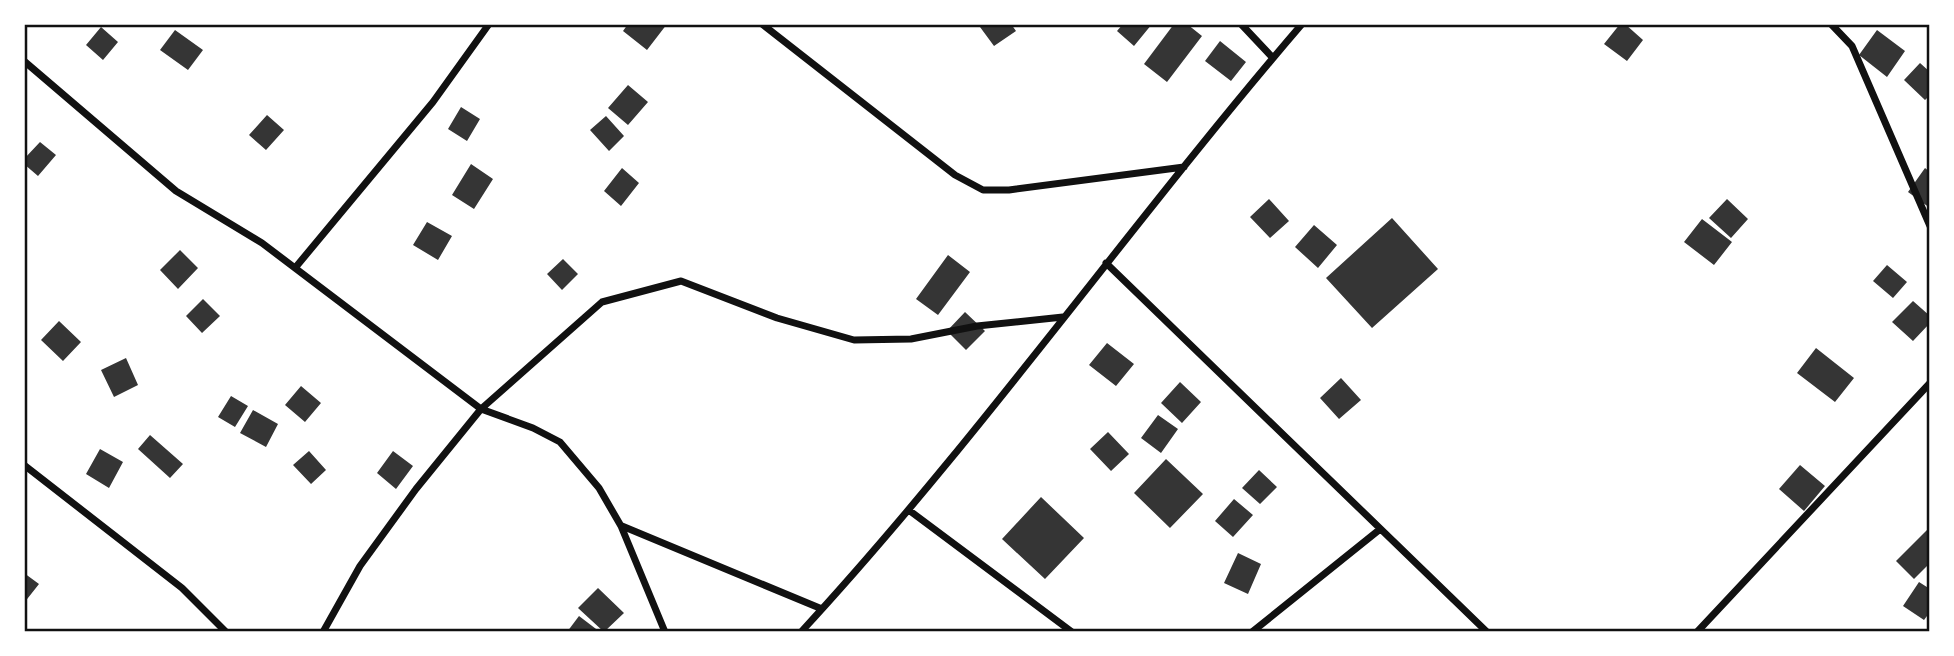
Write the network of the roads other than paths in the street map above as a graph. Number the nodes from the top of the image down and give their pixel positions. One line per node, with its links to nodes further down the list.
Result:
1 (489, 24): 11 (street)
2 (762, 24): 8 (street)
3 (1241, 24): 6 (street)
4 (1302, 24): 6 (street)
5 (1831, 24): 9 (street)
6 (1273, 58): 8 (street)
7 (24, 61): 11 (street)
8 (1184, 167): 10 (street)
9 (1930, 226)
10 (1106, 263): 12 (street); 18 (street)
11 (295, 268): 14 (street)
12 (1063, 317): 14 (street); 16 (street)
13 (1930, 383): 27 (street)
14 (481, 409): 17 (street); 21 (street)
15 (24, 465): 20 (street)
16 (910, 511): 19 (street); 24 (street)
17 (621, 526): 19 (street); 22 (street)
18 (1378, 530): 25 (street); 26 (street)
19 (822, 609): 23 (street)
20 (226, 632)
21 (323, 632)
22 (665, 632)
23 (801, 632)
24 (1072, 632)
25 (1252, 632)
26 (1487, 632)
27 (1697, 632)

